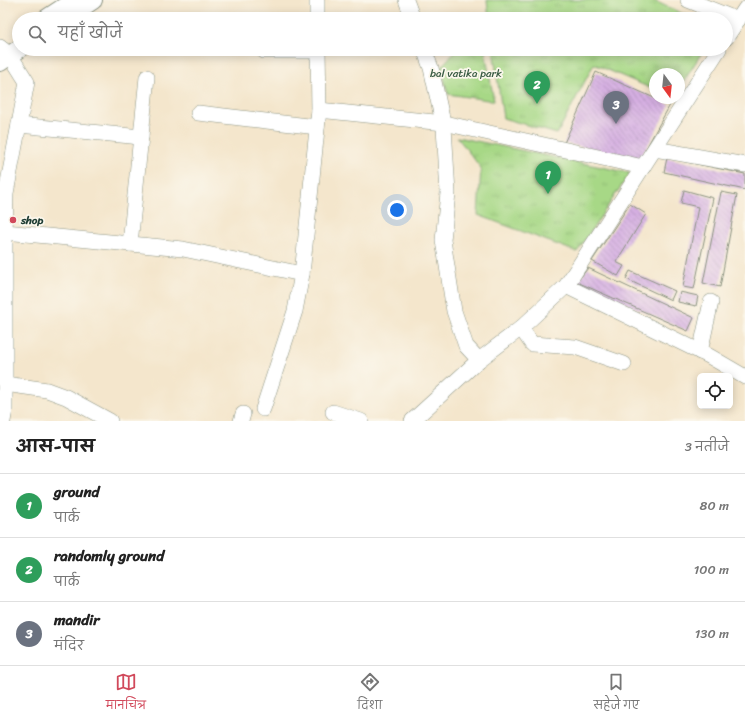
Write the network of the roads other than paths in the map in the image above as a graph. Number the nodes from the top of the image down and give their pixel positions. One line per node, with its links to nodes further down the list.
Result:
1 (75, 0): 6 (main road)
2 (93, 0): 7 (main road)
3 (317, 0): 8 (street)
4 (406, 0): 9 (street)
5 (688, 0): 10 (street)
6 (57, 12)
7 (75, 12)
8 (317, 12)
9 (410, 12)
10 (730, 12)
11 (741, 15): 12 (street)
12 (733, 27)
13 (12, 44): 14 (main road)
14 (5, 52): 22 (street)
15 (318, 56): 19 (street)
16 (427, 56): 21 (street)
17 (714, 56): 25 (street)
18 (147, 77): 24 (street)
19 (319, 110): 21 (street); 23 (street)
20 (198, 113): 23 (street)
21 (444, 123): 27 (street); 36 (street)
22 (19, 125): 24 (street); 28 (street)
23 (317, 127): 30 (street)
24 (141, 137): 29 (street)
25 (654, 149): 26 (street); 27 (street)
26 (745, 165)
27 (643, 167): 32 (street)
28 (5, 232): 29 (street); 31 (street)
29 (130, 244): 30 (street)
30 (302, 274): 40 (street)
31 (2, 282): 39 (street)
32 (566, 286): 34 (street); 35 (street)
33 (711, 302): 35 (street)
34 (521, 328): 36 (street); 37 (street)
35 (700, 352): 38 (street)
36 (478, 360): 45 (street)
37 (624, 364)
38 (745, 377)
39 (5, 384): 42 (street); 43 (street)
40 (263, 409)
41 (333, 412): 44 (street)
42 (3, 421)
43 (110, 421)
44 (360, 421)
45 (412, 421)

